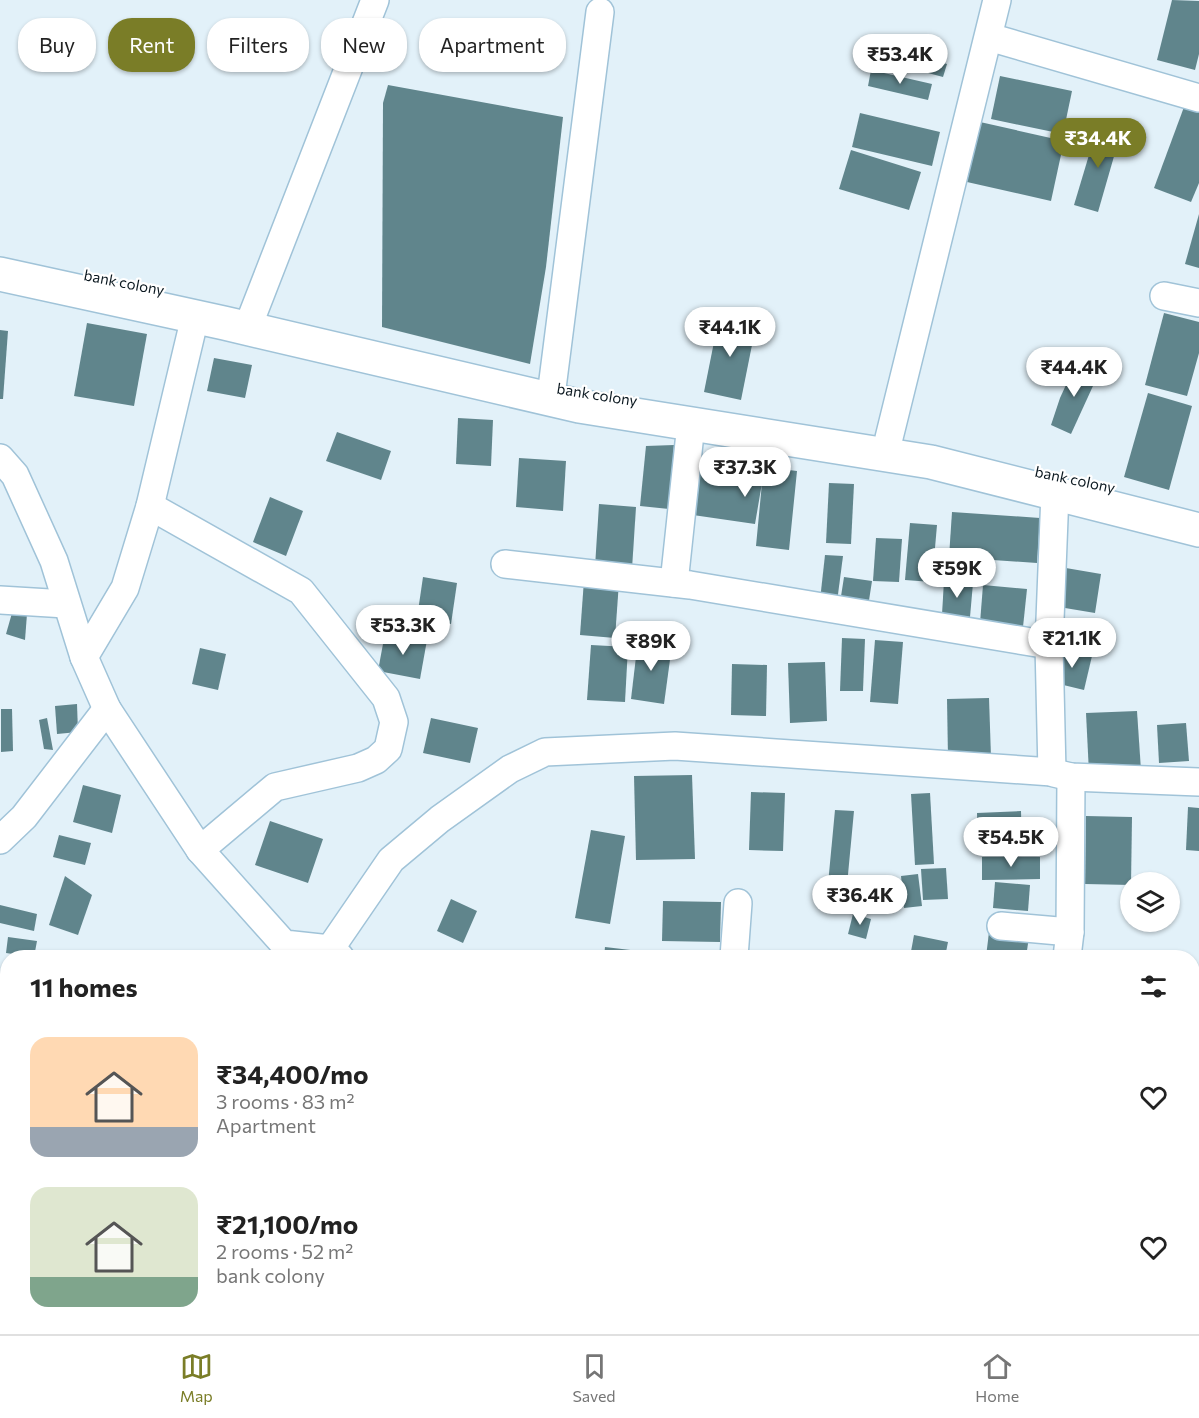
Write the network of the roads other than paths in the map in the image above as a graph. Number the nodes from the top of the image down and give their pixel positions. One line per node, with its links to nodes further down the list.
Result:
1 (375, 0): 11 (street)
2 (997, 0): 4 (street)
3 (600, 12): 12 (street)
4 (989, 37): 5 (street); 14 (street)
5 (1199, 98)
6 (0, 258): 11 (main road, bank colony)
7 (0, 274): 10 (main road)
8 (1164, 296): 9 (street)
9 (1199, 303)
10 (195, 317): 11 (main road); 17 (street)
11 (250, 319): 12 (main road, bank colony); 13 (main road)
12 (552, 388): 14 (main road, bank colony)
13 (691, 424): 16 (main road); 21 (street)
14 (889, 438): 18 (main road, bank colony)
15 (0, 458): 23 (street)
16 (1055, 493): 19 (main road); 24 (street)
17 (150, 506): 25 (street); 30 (street)
18 (1199, 506)
19 (1199, 530)
20 (505, 564): 21 (street)
21 (674, 583): 24 (street)
22 (0, 600): 23 (street)
23 (66, 604): 25 (street)
24 (1049, 645): 27 (street)
25 (84, 657): 26 (street)
26 (107, 710): 29 (street); 30 (street)
27 (1061, 774): 28 (street); 33 (street); 35 (street)
28 (1199, 782)
29 (0, 840)
30 (200, 850): 34 (street)
31 (738, 903): 36 (street)
32 (1001, 926): 33 (street)
33 (1069, 944)
34 (283, 950)
35 (337, 950)
36 (735, 950)

